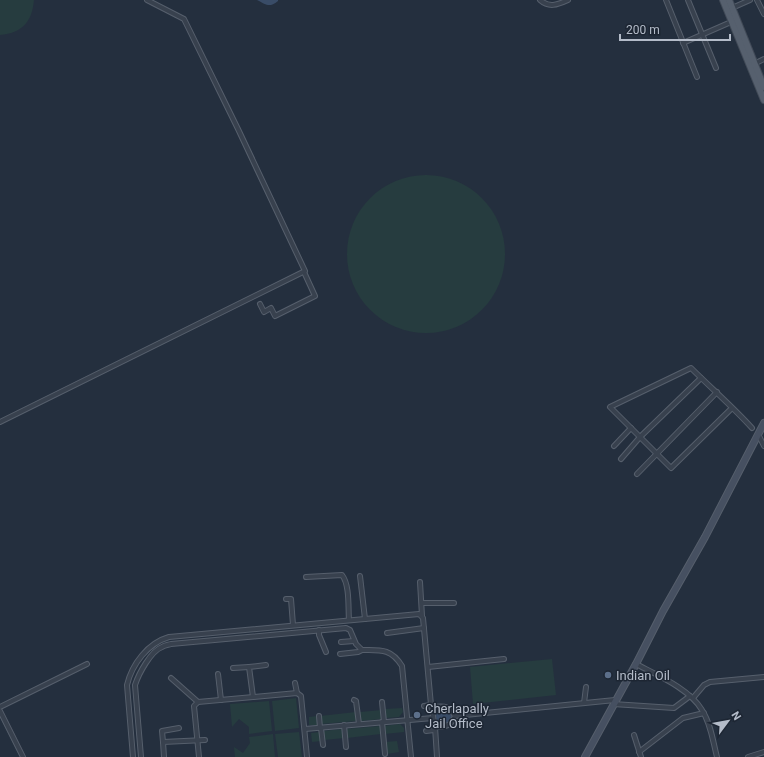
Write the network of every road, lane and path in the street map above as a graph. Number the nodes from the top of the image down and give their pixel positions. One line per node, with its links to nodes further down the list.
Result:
1 (147, 0): 23 (street)
2 (540, 0): 10 (street)
3 (568, 0): 10 (street)
4 (666, 0): 15 (street)
5 (688, 0): 14 (street)
6 (723, 0): 13 (main road)
7 (729, 0): 11 (main road)
8 (750, 0): 11 (street)
9 (757, 0): 12 (street)
10 (547, 2)
11 (732, 8): 16 (main road)
12 (764, 14)
13 (731, 22): 14 (street); 16 (main road)
14 (702, 35): 15 (street); 19 (street)
15 (683, 43): 20 (street)
16 (745, 48): 18 (main road); 22 (main road)
17 (764, 59): 18 (street)
18 (754, 64): 21 (main road)
19 (716, 68)
20 (698, 77)
21 (764, 87)
22 (764, 100)
23 (304, 272): 24 (street); 28 (street)
24 (260, 304)
25 (701, 378): 26 (street); 30 (street); 33 (street)
26 (717, 392): 27 (street); 36 (street)
27 (732, 408): 31 (street); 36 (street)
28 (0, 422)
29 (764, 423): 32 (street)
30 (631, 428): 33 (street); 34 (street)
31 (752, 428)
32 (758, 434): 35 (street); 63 (street)
33 (640, 438): 36 (street); 37 (street)
34 (614, 446)
35 (764, 446)
36 (656, 454): 38 (street)
37 (621, 459)
38 (636, 474)
39 (360, 576): 46 (street)
40 (306, 577): 47 (street)
41 (420, 582): 43 (street)
42 (286, 599): 49 (street)
43 (422, 603): 44 (street); 45 (street)
44 (454, 603)
45 (422, 616): 46 (street); 51 (street)
46 (365, 619): 47 (street)
47 (349, 620): 49 (street)
48 (241, 625): 52 (street)
49 (293, 625): 52 (street)
50 (224, 626): 54 (street)
51 (424, 628): 55 (street); 66 (street)
52 (241, 630): 54 (street)
53 (319, 630): 56 (street); 59 (street); 112 (street)
54 (224, 632): 111 (street)
55 (387, 633)
56 (354, 641): 57 (street); 58 (street)
57 (341, 642)
58 (362, 650): 60 (street); 90 (street)
59 (326, 652)
60 (340, 654)
61 (504, 660): 66 (street)
62 (87, 664): 84 (street)
63 (636, 664): 75 (street); 80 (street)
64 (266, 665): 65 (street)
65 (249, 667): 67 (street); 74 (street)
66 (428, 667): 83 (street)
67 (233, 668)
68 (218, 674): 76 (street)
69 (764, 677): 75 (street)
70 (172, 678): 78 (street)
71 (295, 683): 73 (street)
72 (586, 687): 81 (street)
73 (297, 692): 74 (street); 96 (street)
74 (253, 697): 76 (street)
75 (691, 697): 80 (street); 86 (street)
76 (221, 700): 78 (street)
77 (354, 700): 92 (street)
78 (198, 702): 102 (street)
79 (382, 702): 91 (street)
80 (614, 702): 81 (street); 118 (street)
81 (584, 703): 88 (street)
82 (424, 706): 83 (street)
83 (432, 706): 88 (street); 89 (street)
84 (0, 707)
85 (0, 711): 110 (street)
86 (704, 713): 107 (street); 120 (street)
87 (319, 716): 95 (street)
88 (456, 716): 97 (street)
89 (434, 718): 90 (street); 97 (street)
90 (408, 720): 91 (street); 99 (street)
91 (383, 722): 92 (street); 109 (street)
92 (359, 724): 93 (street)
93 (344, 726): 95 (street); 106 (street)
94 (179, 728): 104 (street)
95 (320, 728): 96 (street); 105 (street)
96 (305, 729): 115 (street)
97 (434, 729): 100 (street); 117 (street)
98 (414, 730): 99 (street)
99 (409, 731): 116 (street)
100 (426, 731)
101 (634, 735): 107 (street)
102 (197, 740): 103 (street); 104 (street); 114 (street)
103 (205, 740)
104 (163, 742): 113 (street)
105 (323, 745)
106 (346, 747)
107 (639, 752): 119 (street)
108 (764, 752): 121 (street)
109 (385, 754)
110 (23, 757)
111 (133, 757)
112 (141, 757)
113 (164, 757)
114 (199, 757)
115 (307, 757)
116 (411, 757)
117 (436, 757)
118 (584, 757)
119 (641, 757)
120 (718, 757)
121 (748, 757)

